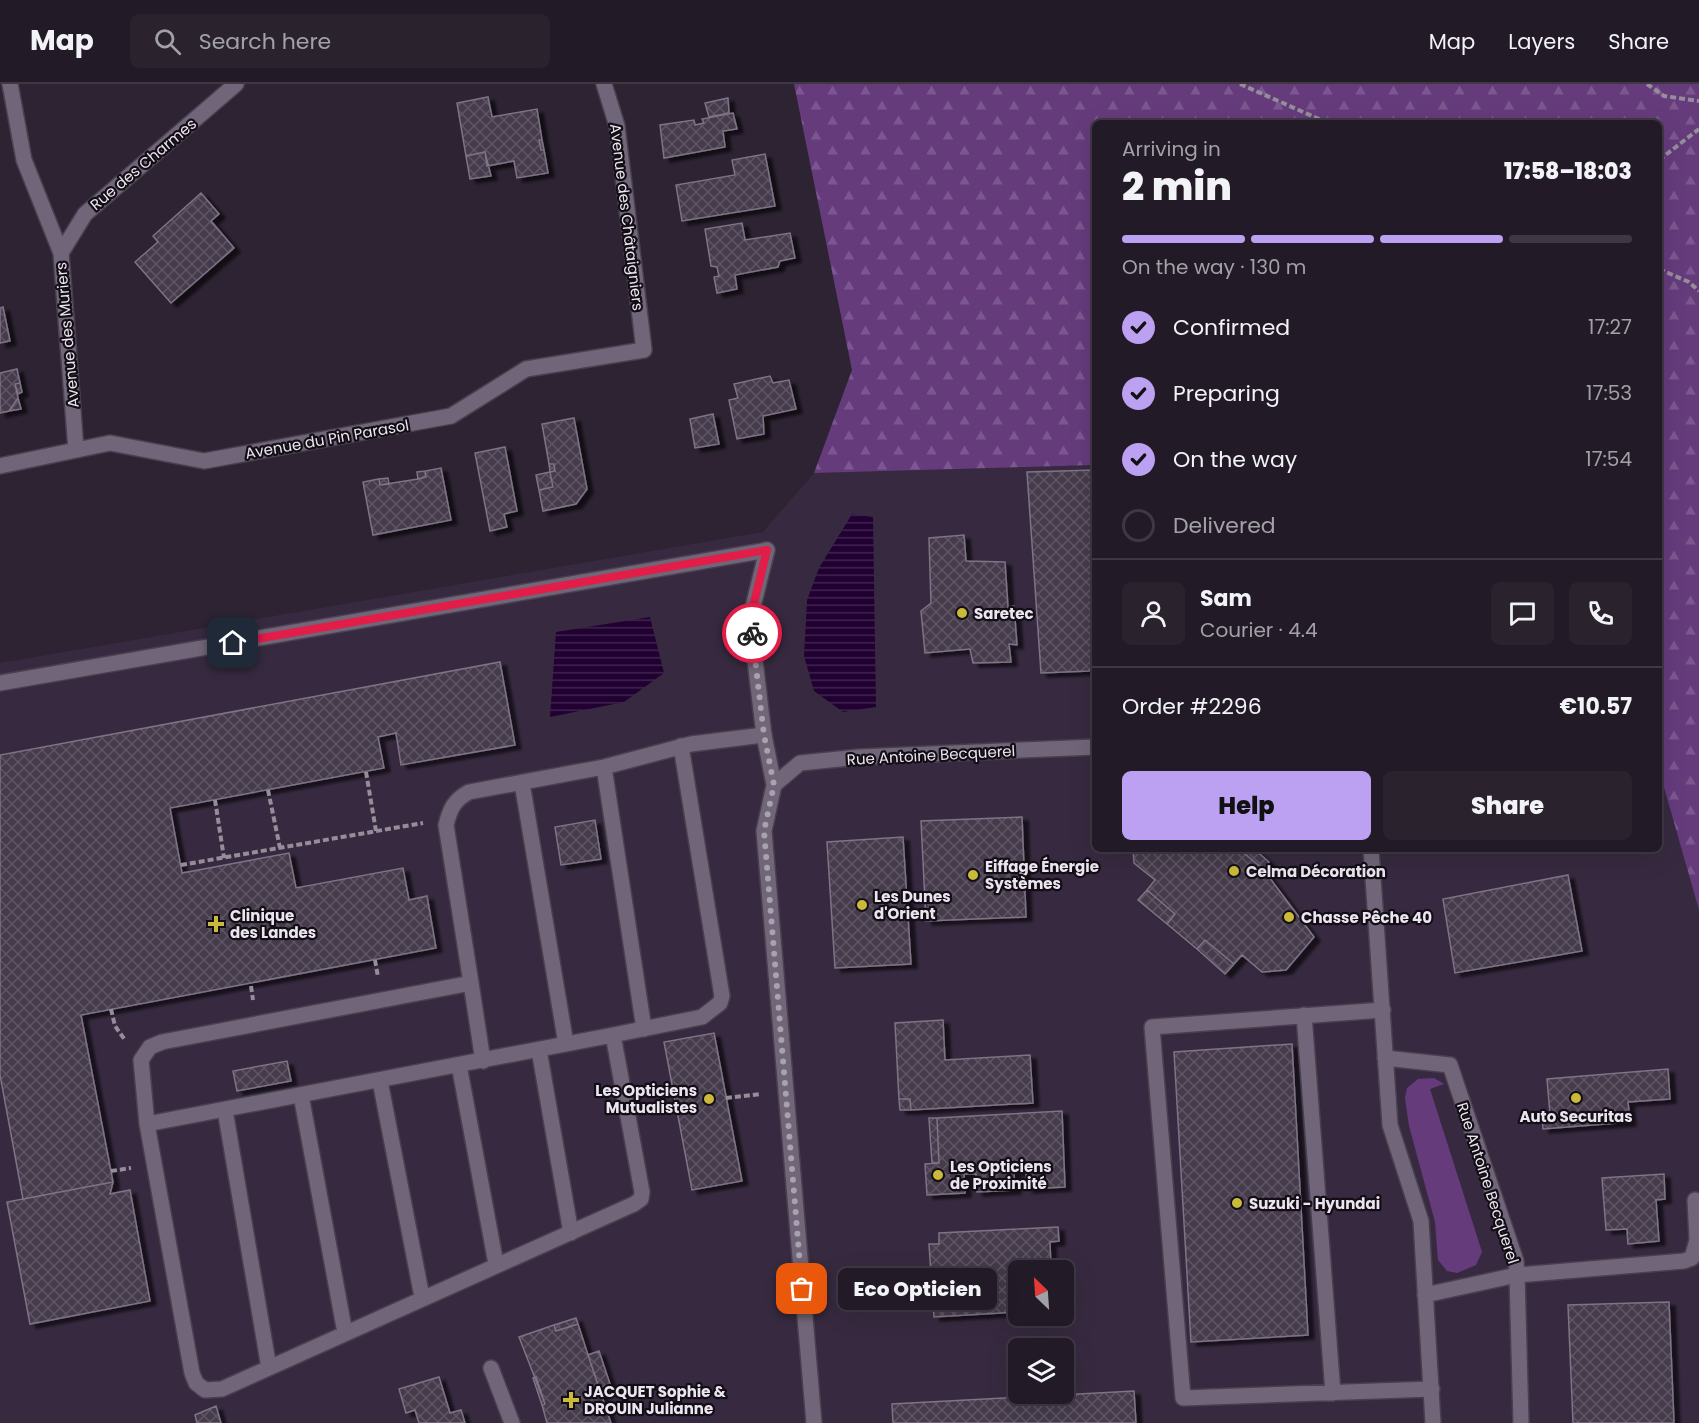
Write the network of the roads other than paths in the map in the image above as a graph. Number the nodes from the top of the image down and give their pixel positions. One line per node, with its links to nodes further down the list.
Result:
1 (10, 84): 4 (street, Avenue des Muriers)
2 (236, 84): 4 (street, Rue des Charmes)
3 (604, 84): 5 (street, Avenue des Châtaigniers)
4 (61, 253): 6 (street, Avenue des Muriers)
5 (644, 350): 6 (street, Avenue du Pin Parasol)
6 (76, 450): 7 (street, Avenue du Pin Parasol)
7 (0, 466)
8 (0, 683): 9 (street)
9 (764, 735): 10 (street); 14 (street)
10 (681, 746): 12 (street); 19 (street)
11 (1092, 747): 14 (street, Rue Antoine Becquerel)
12 (604, 767): 13 (street); 19 (street)
13 (522, 783): 16 (street); 21 (street)
14 (774, 785): 42 (street)
15 (1371, 852): 17 (street)
16 (471, 983): 24 (street); 29 (street)
17 (1383, 1010): 18 (street); 23 (street)
18 (1304, 1016): 40 (street); 40 (street)
19 (644, 1029): 20 (street)
20 (614, 1035): 21 (street); 31 (street)
21 (566, 1044): 22 (street)
22 (539, 1050): 24 (street); 31 (street)
23 (1385, 1058): 33 (street, Rue Antoine Becquerel); 34 (street)
24 (483, 1061): 25 (street)
25 (459, 1065): 26 (street); 32 (street)
26 (380, 1082): 27 (street); 35 (street)
27 (301, 1095): 28 (street); 36 (street)
28 (225, 1110): 29 (street); 37 (street)
29 (147, 1124): 37 (street)
30 (1695, 1200): 33 (street)
31 (571, 1233): 32 (street)
32 (496, 1264): 35 (street)
33 (1517, 1275): 34 (street, Rue Antoine Becquerel); 44 (street)
34 (1425, 1295): 39 (street)
35 (422, 1298): 36 (street)
36 (345, 1334): 37 (street)
37 (269, 1368)
38 (491, 1368): 41 (street)
39 (1432, 1389): 40 (street); 43 (street)
40 (1333, 1393)
41 (512, 1423)
42 (814, 1423)
43 (1433, 1423)
44 (1521, 1423)

